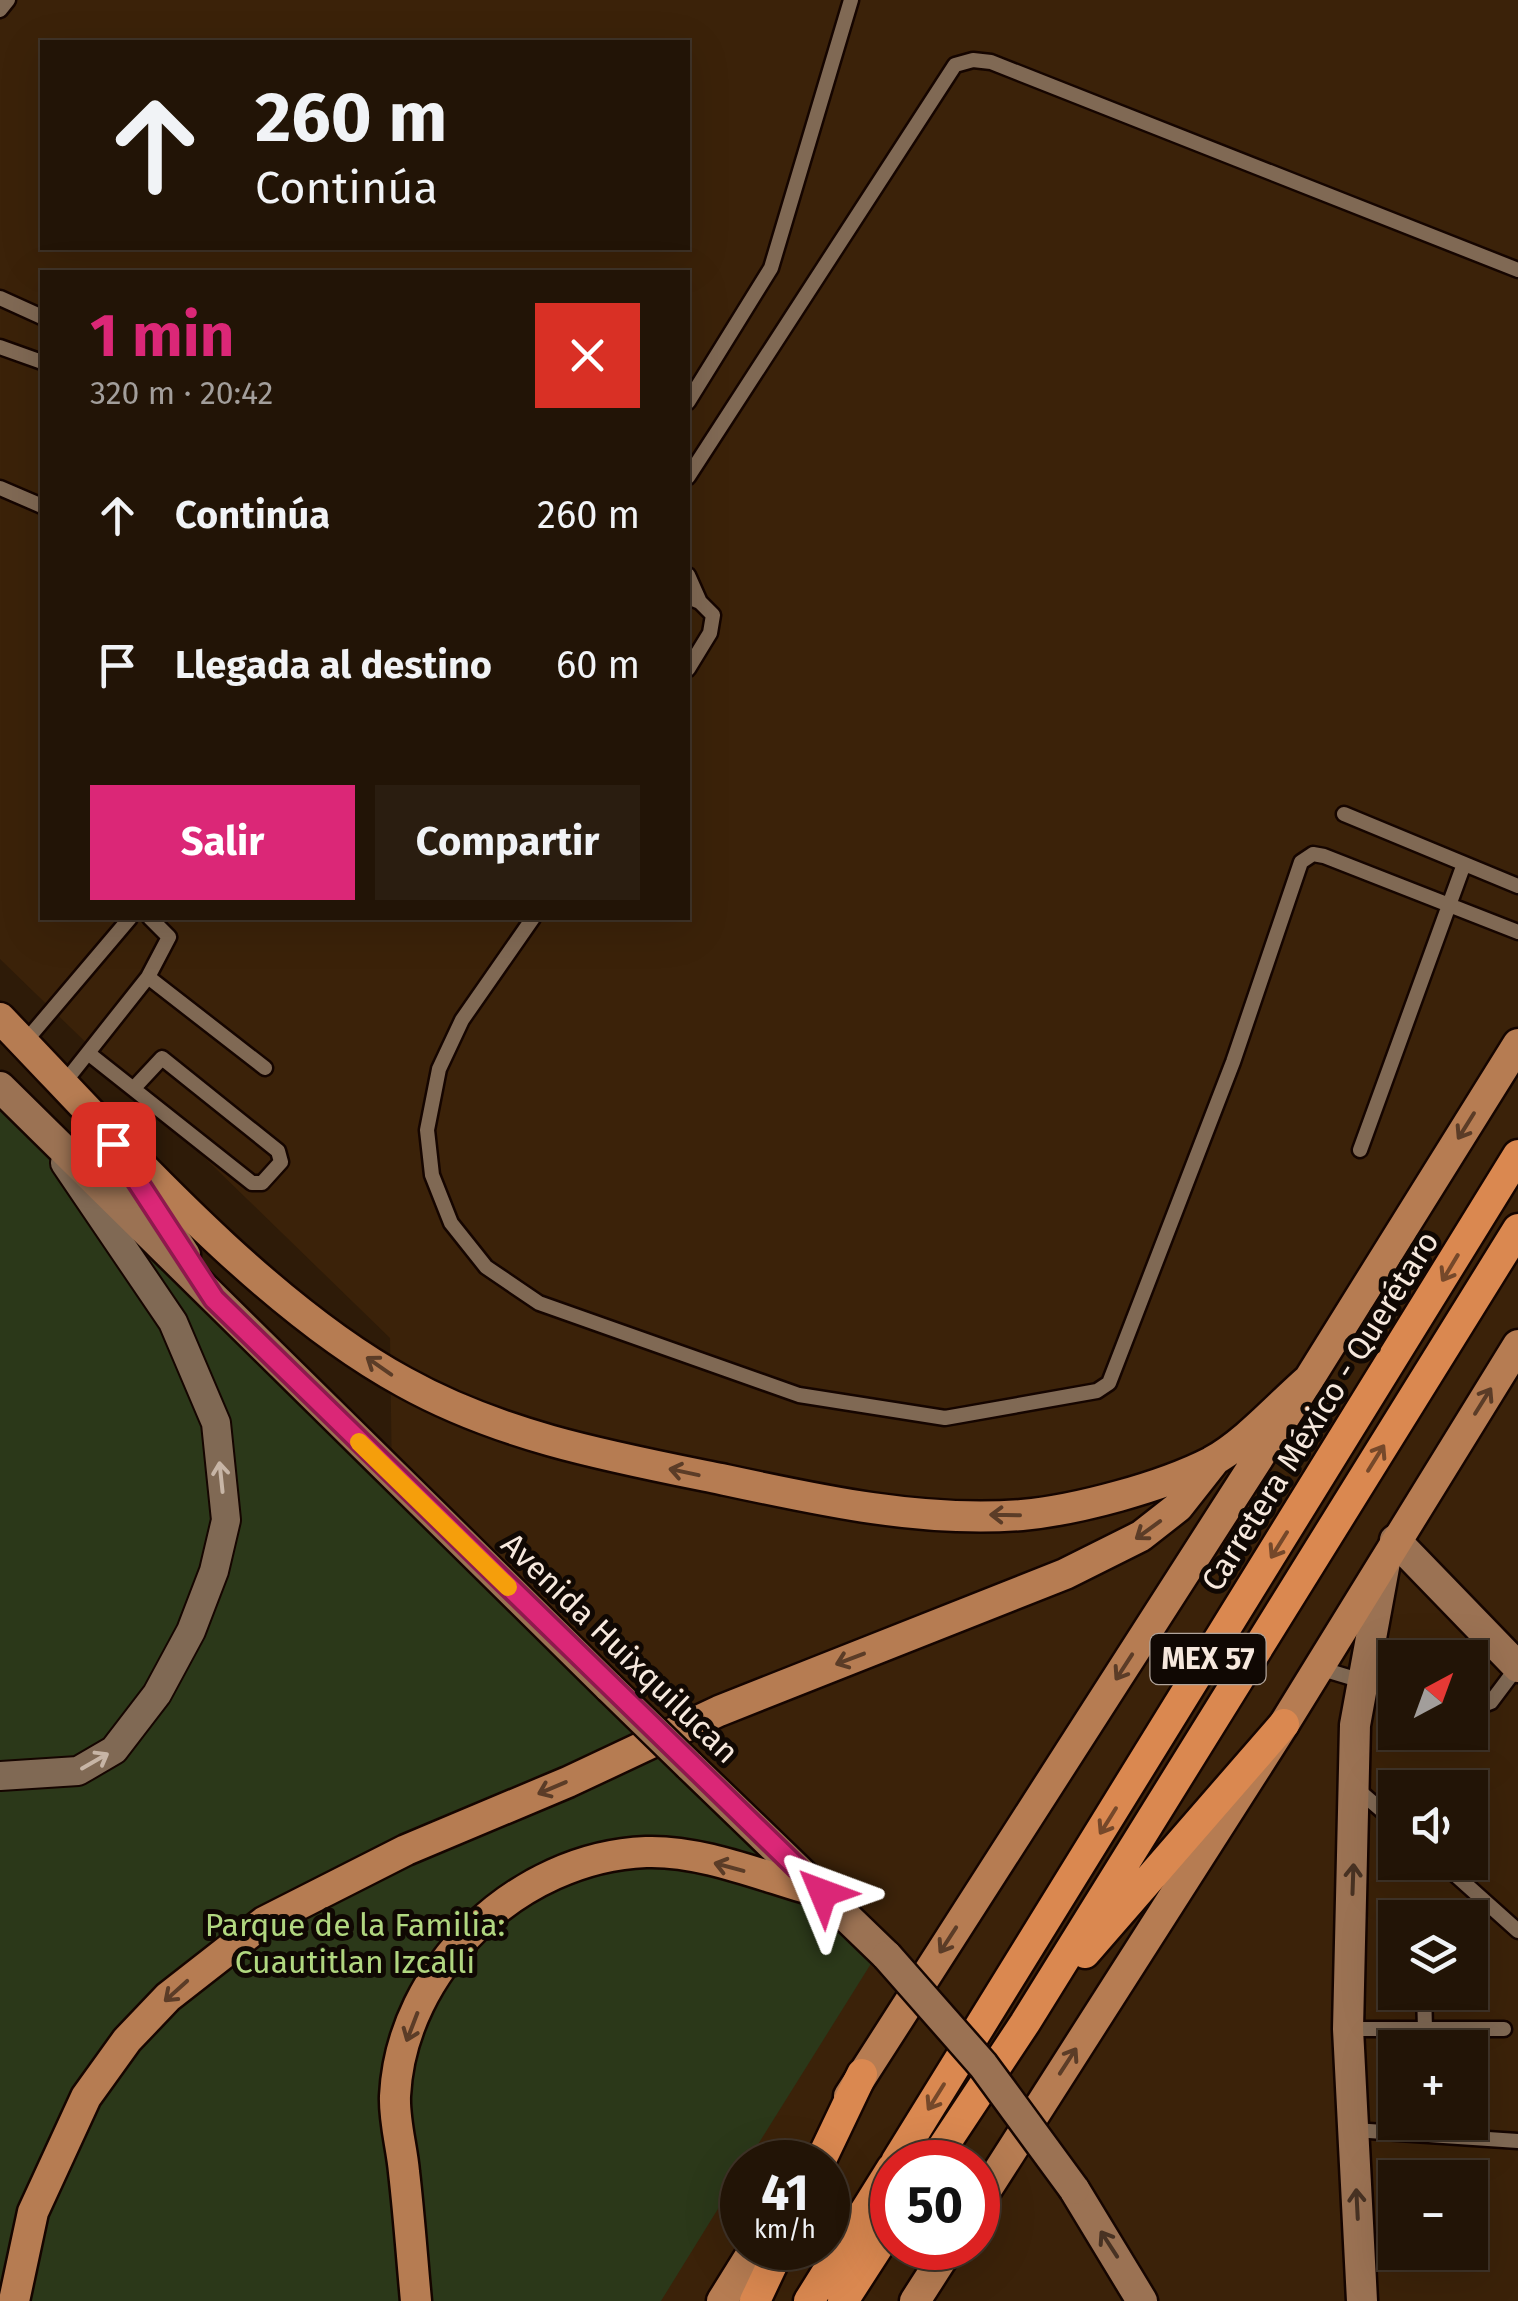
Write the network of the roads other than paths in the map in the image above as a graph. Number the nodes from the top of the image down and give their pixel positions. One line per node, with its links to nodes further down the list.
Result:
1 (8, 0): 3 (lane)
2 (851, 0): 9 (lane)
3 (0, 10)
4 (1518, 270): 10 (lane)
5 (0, 298): 6 (lane)
6 (40, 316)
7 (0, 347): 8 (lane)
8 (40, 361)
9 (690, 399)
10 (690, 474)
11 (0, 488): 12 (lane)
12 (40, 505)
13 (694, 599): 14 (lane)
14 (690, 667)
15 (1344, 814): 16 (lane)
16 (1464, 864): 17 (lane); 18 (lane)
17 (1518, 886)
18 (1450, 902): 21 (lane); 22 (lane); 34 (lane)
19 (128, 920): 25 (lane)
20 (152, 920): 23 (lane)
21 (532, 920)
22 (1518, 932)
23 (148, 976): 27 (lane); 28 (lane)
24 (0, 1018): 25 (main road)
25 (24, 1043): 29 (main road)
26 (1518, 1044): 39 (main road, one-way to 39)
27 (88, 1053): 29 (lane); 31 (lane)
28 (265, 1068)
29 (64, 1083): 32 (main road)
30 (0, 1087): 33 (main road, Avenida Huixquilucan)
31 (134, 1088): 31 (lane)
32 (93, 1113): 37 (main road); 40 (main road, one-way to 32)
33 (50, 1141): 37 (main road, Avenida Huixquilucan); 48 (street, one-way to 33)
34 (1360, 1150)
35 (1518, 1155): 63 (highway, Carretera México - Querétaro / MEX 57, one-way to 63)
36 (1518, 1228): 55 (highway, MEX 57, one-way to 36)
37 (214, 1299): 52 (main road, Avenida Huixquilucan, bridge)
38 (1518, 1345): 41 (main road, one-way to 38)
39 (1309, 1379): 40 (main road); 59 (main road, one-way to 59)
40 (1215, 1460): 73 (main road, one-way to 73)
41 (1390, 1548): 42 (main road); 43 (main road); 44 (main road)
42 (1518, 1666): 46 (lane)
43 (1318, 1668): 44 (lane); 47 (main road)
44 (1363, 1682): 45 (lane); 49 (main road)
45 (1378, 1686)
46 (1488, 1703)
47 (1284, 1724): 55 (highway); 66 (main road, one-way to 47)
48 (0, 1776)
49 (1356, 1788): 50 (lane); 56 (main road, one-way to 49)
50 (1378, 1807)
51 (1461, 1880): 53 (lane)
52 (823, 1893): 74 (main road, one-way to 74); 79 (main road, Avenida Huixquilucan, one-way to 52, bridge)
53 (1518, 1931)
54 (1424, 2010): 57 (lane)
55 (1024, 2023): 64 (highway, MEX 57)
56 (1348, 2028): 57 (lane); 60 (main road)
57 (1425, 2029): 58 (lane)
58 (1504, 2030)
59 (862, 2074): 61 (main road); 62 (highway)
60 (1354, 2130): 65 (lane); 80 (main road, one-way to 60)
61 (822, 2140)
62 (830, 2140)
63 (909, 2140)
64 (947, 2140)
65 (1518, 2141)
66 (1000, 2169)
67 (870, 2203): 77 (highway, Carretera México - Querétaro / MEX 57)
68 (870, 2259): 78 (highway)
69 (741, 2270): 75 (main road)
70 (770, 2270): 76 (highway)
71 (936, 2270): 72 (main road)
72 (922, 2294)
73 (14, 2301)
74 (416, 2301)
75 (722, 2301)
76 (755, 2301)
77 (809, 2301)
78 (843, 2301)
79 (1142, 2301)
80 (1362, 2301)

